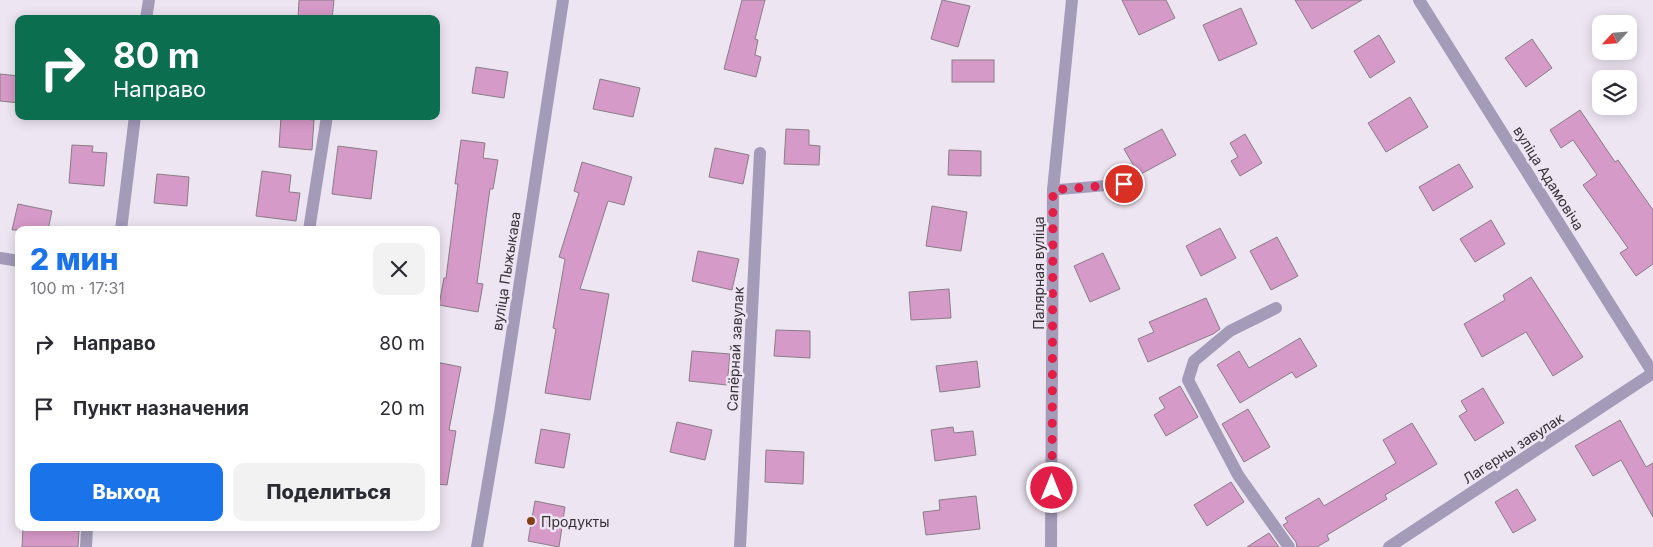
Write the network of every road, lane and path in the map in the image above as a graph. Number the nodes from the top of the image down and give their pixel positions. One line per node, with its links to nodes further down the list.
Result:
1 (149, 0): 5 (street)
2 (563, 0): 19 (street, вуліца Пыжыкава)
3 (1072, 0): 10 (street, Палярная вуліца)
4 (1420, 0): 16 (street, вуліца Адамовіча)
5 (147, 15)
6 (135, 120): 11 (street)
7 (326, 120): 12 (street)
8 (760, 153): 20 (street, Сапёрнай завулак)
9 (1124, 184): 10 (lane)
10 (1053, 190): 21 (street, Палярная вуліца)
11 (121, 226)
12 (310, 226)
13 (0, 258): 14 (street)
14 (15, 260)
15 (1276, 308): 22 (street)
16 (1653, 373): 23 (street, Лагерны завулак)
17 (87, 531): 18 (street)
18 (86, 547)
19 (477, 547)
20 (740, 547)
21 (1051, 547)
22 (1289, 547)
23 (1389, 547)

